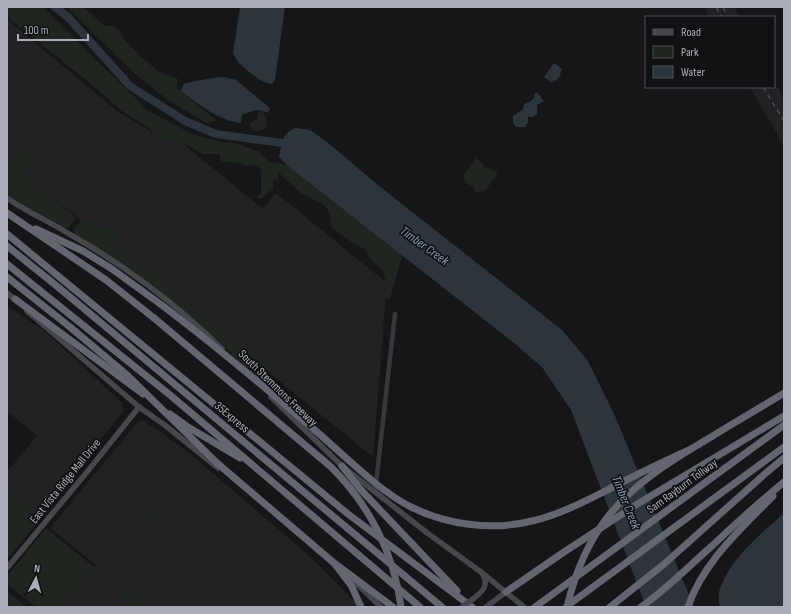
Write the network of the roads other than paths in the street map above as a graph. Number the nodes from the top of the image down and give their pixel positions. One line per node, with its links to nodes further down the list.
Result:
1 (7, 198): 18 (main road, South Stemmons Freeway)
2 (7, 213): 3 (highway)
3 (18, 221): 16 (highway, bridge); 31 (highway, bridge)
4 (7, 234): 27 (highway)
5 (7, 246): 33 (highway, 35Express)
6 (7, 264): 19 (highway)
7 (7, 277): 23 (highway, bridge)
8 (7, 293): 9 (main road)
9 (14, 299): 12 (main road); 19 (highway)
10 (395, 314): 22 (street)
11 (784, 393): 16 (highway)
12 (139, 407): 24 (main road, East Vista Ridge Mall Drive); 29 (main road)
13 (784, 416): 26 (highway)
14 (784, 425): 37 (highway, Sam Rayburn Tollway)
15 (784, 447): 38 (highway)
16 (689, 450): 38 (highway, bridge)
17 (784, 458): 39 (highway)
18 (342, 466): 22 (main road, South Stemmons Freeway); 27 (highway)
19 (257, 469): 32 (highway)
20 (784, 482): 40 (highway)
21 (784, 485): 41 (highway)
22 (375, 492): 25 (main road, South Stemmons Freeway)
23 (334, 563): 28 (highway, bridge); 30 (highway, bridge)
24 (7, 568)
25 (481, 572): 26 (main road, South Stemmons Freeway); 27 (main road, bridge)
26 (506, 592): 35 (main road); 36 (main road, South Stemmons Freeway)
27 (464, 604): 34 (highway)
28 (362, 607)
29 (381, 607)
30 (393, 607)
31 (401, 607)
32 (420, 607)
33 (442, 607)
34 (472, 607)
35 (486, 607)
36 (524, 607)
37 (535, 607)
38 (566, 607)
39 (610, 607)
40 (640, 607)
41 (688, 607)

